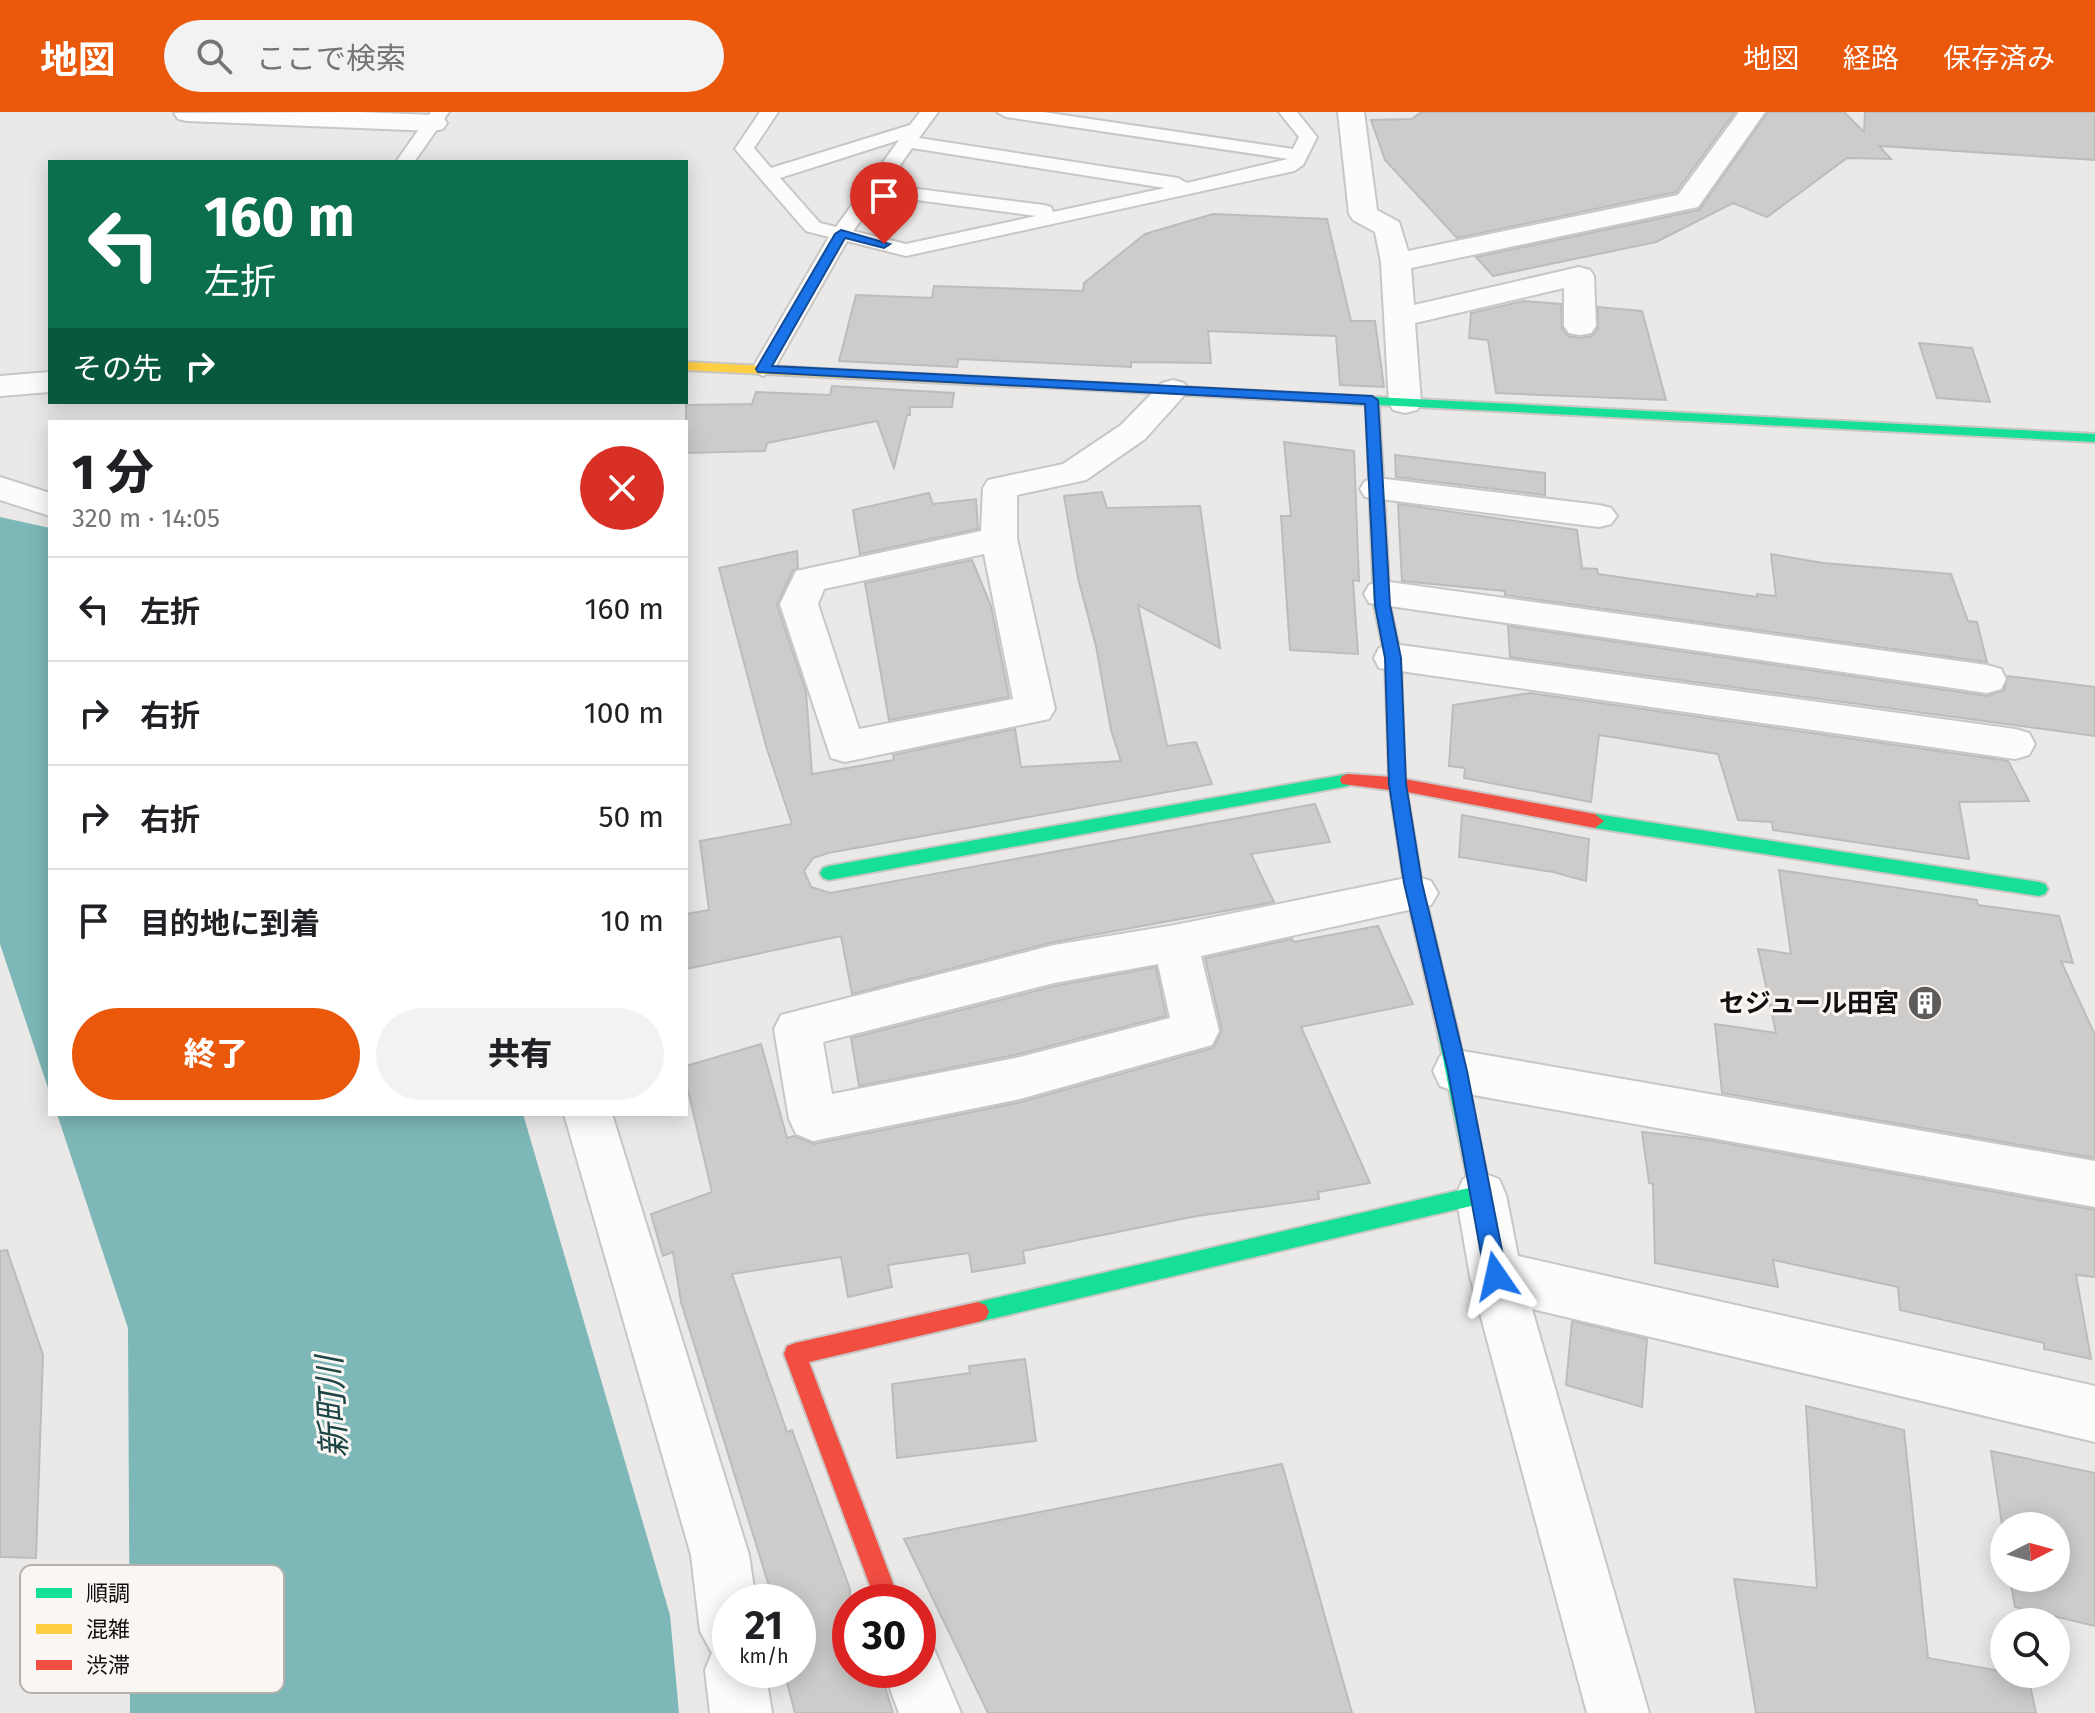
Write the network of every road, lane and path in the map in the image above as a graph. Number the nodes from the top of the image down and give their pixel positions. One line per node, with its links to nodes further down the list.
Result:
1 (769, 112): 13 (lane)
2 (929, 112): 9 (lane)
3 (1006, 112): 10 (lane)
4 (1288, 112): 11 (lane)
5 (1351, 112): 18 (street)
6 (1752, 112): 18 (street)
7 (187, 113): 8 (street)
8 (437, 117): 12 (lane)
9 (912, 136): 10 (lane); 13 (lane); 15 (lane)
10 (1083, 139): 11 (lane); 14 (lane); 16 (lane)
11 (1299, 155): 14 (lane)
12 (406, 160)
13 (767, 176): 17 (lane)
14 (1196, 186): 16 (lane)
15 (873, 189): 16 (lane); 17 (lane)
16 (1042, 216): 17 (lane)
17 (841, 234): 22 (lane)
18 (1396, 262): 19 (street)
19 (1400, 317): 20 (street); 27 (street)
20 (1580, 326)
21 (688, 366): 22 (street)
22 (763, 369): 25 (street)
23 (48, 382): 24 (street)
24 (0, 386)
25 (1173, 390): 26 (street); 33 (street)
26 (1372, 400): 27 (street); 30 (street)
27 (1405, 403): 28 (street)
28 (2094, 440)
29 (0, 488): 31 (street)
30 (1377, 489): 32 (street); 34 (street)
31 (48, 504)
32 (1599, 516)
33 (999, 539): 33 (street)
34 (1382, 594): 35 (street); 36 (street)
35 (1393, 658): 37 (street); 38 (street)
36 (1987, 679)
37 (2015, 744)
38 (1397, 784): 39 (street); 40 (street); 41 (street)
39 (829, 873)
40 (2039, 889)
41 (1416, 893): 42 (street); 43 (street)
42 (1175, 943): 42 (street)
43 (1457, 1071): 45 (street); 46 (street)
44 (589, 1116): 49 (street)
45 (2095, 1184)
46 (1481, 1195): 47 (street); 50 (street)
47 (1496, 1276): 48 (street); 55 (street)
48 (2095, 1414)
49 (724, 1584)
50 (881, 1584)
51 (738, 1688): 53 (street)
52 (920, 1688): 54 (street)
53 (741, 1713)
54 (930, 1713)
55 (1618, 1713)

